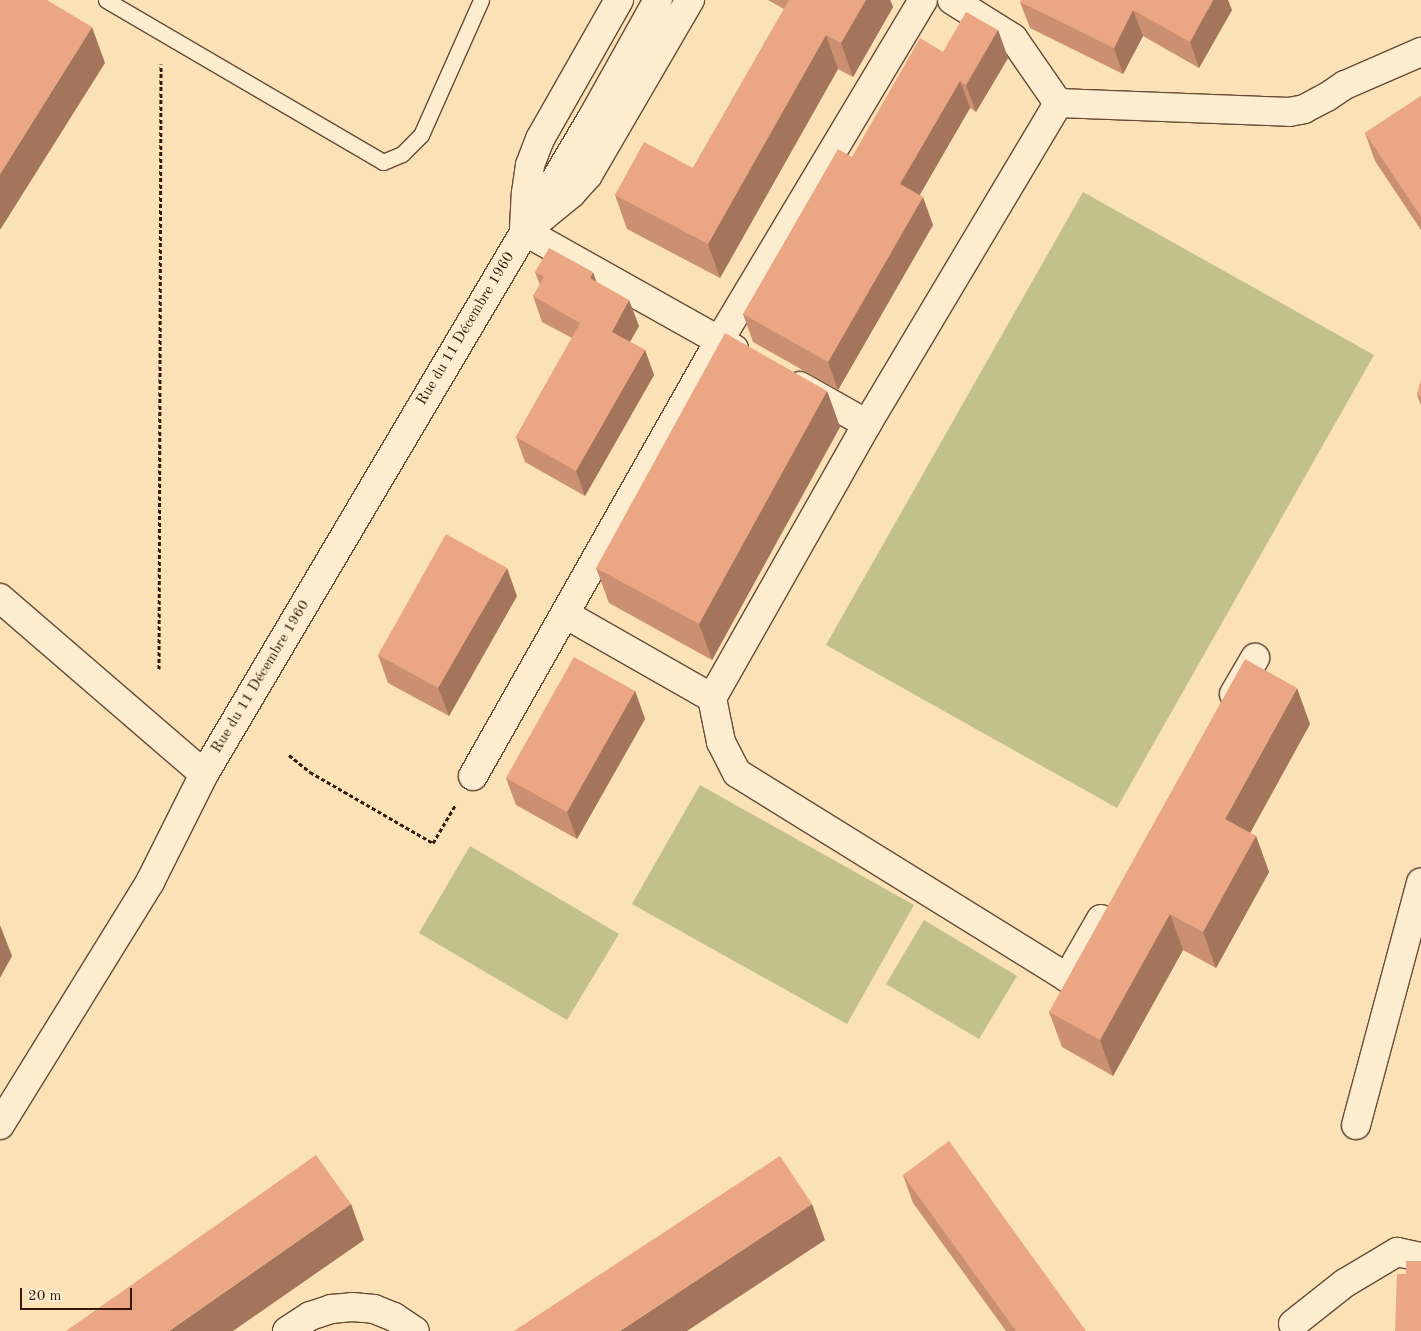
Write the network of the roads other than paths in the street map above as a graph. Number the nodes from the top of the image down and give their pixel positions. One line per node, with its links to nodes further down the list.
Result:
1 (106, 0): 2 (lane)
2 (481, 0)
3 (619, 0): 11 (street, Rue du 11 Décembre 1960)
4 (658, 0): 11 (street, Rue du 11 Décembre 1960)
5 (690, 0): 11 (street, Rue du 11 Décembre 1960)
6 (923, 0): 12 (street)
7 (952, 0): 8 (street)
8 (988, 10): 10 (street)
9 (1421, 52): 10 (street)
10 (1058, 103): 15 (street)
11 (524, 231): 12 (street); 21 (street, Rue du 11 Décembre 1960)
12 (720, 341): 13 (street); 17 (street)
13 (754, 360)
14 (780, 375): 15 (street)
15 (867, 424): 19 (street)
16 (0, 598): 21 (street)
17 (565, 614): 19 (street); 22 (street)
18 (1256, 658): 20 (street)
19 (712, 698): 24 (street)
20 (1221, 717)
21 (204, 774): 25 (street, Rue du 11 Décembre 1960)
22 (473, 776)
23 (1421, 883): 26 (street)
24 (1116, 894)
25 (0, 1125)
26 (1356, 1125)
27 (1421, 1257): 28 (street)
28 (1293, 1324)
29 (287, 1331): 30 (street)
30 (415, 1331)

